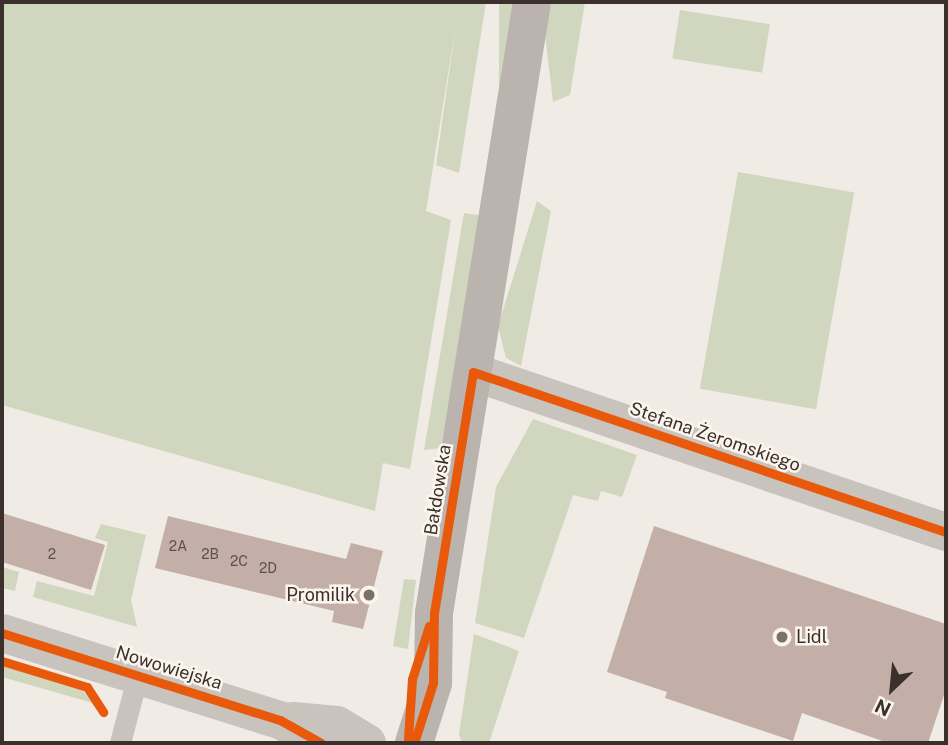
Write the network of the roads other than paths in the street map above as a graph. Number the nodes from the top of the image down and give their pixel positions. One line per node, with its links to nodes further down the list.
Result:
1 (533, 2): 2 (street, Bałdowska)
2 (473, 372): 3 (street, Stefana Żeromskiego); 4 (street, Bałdowska)
3 (946, 532)
4 (434, 613): 11 (street, Bałdowska); 12 (street, Bałdowska)
5 (2, 633): 6 (street, Nowowiejska)
6 (138, 674): 7 (street, Nowowiejska); 8 (lane)
7 (281, 720): 9 (street, Nowowiejska); 10 (street, Nowowiejska)
8 (120, 743)
9 (321, 743)
10 (367, 743)
11 (408, 743)
12 (414, 743)

